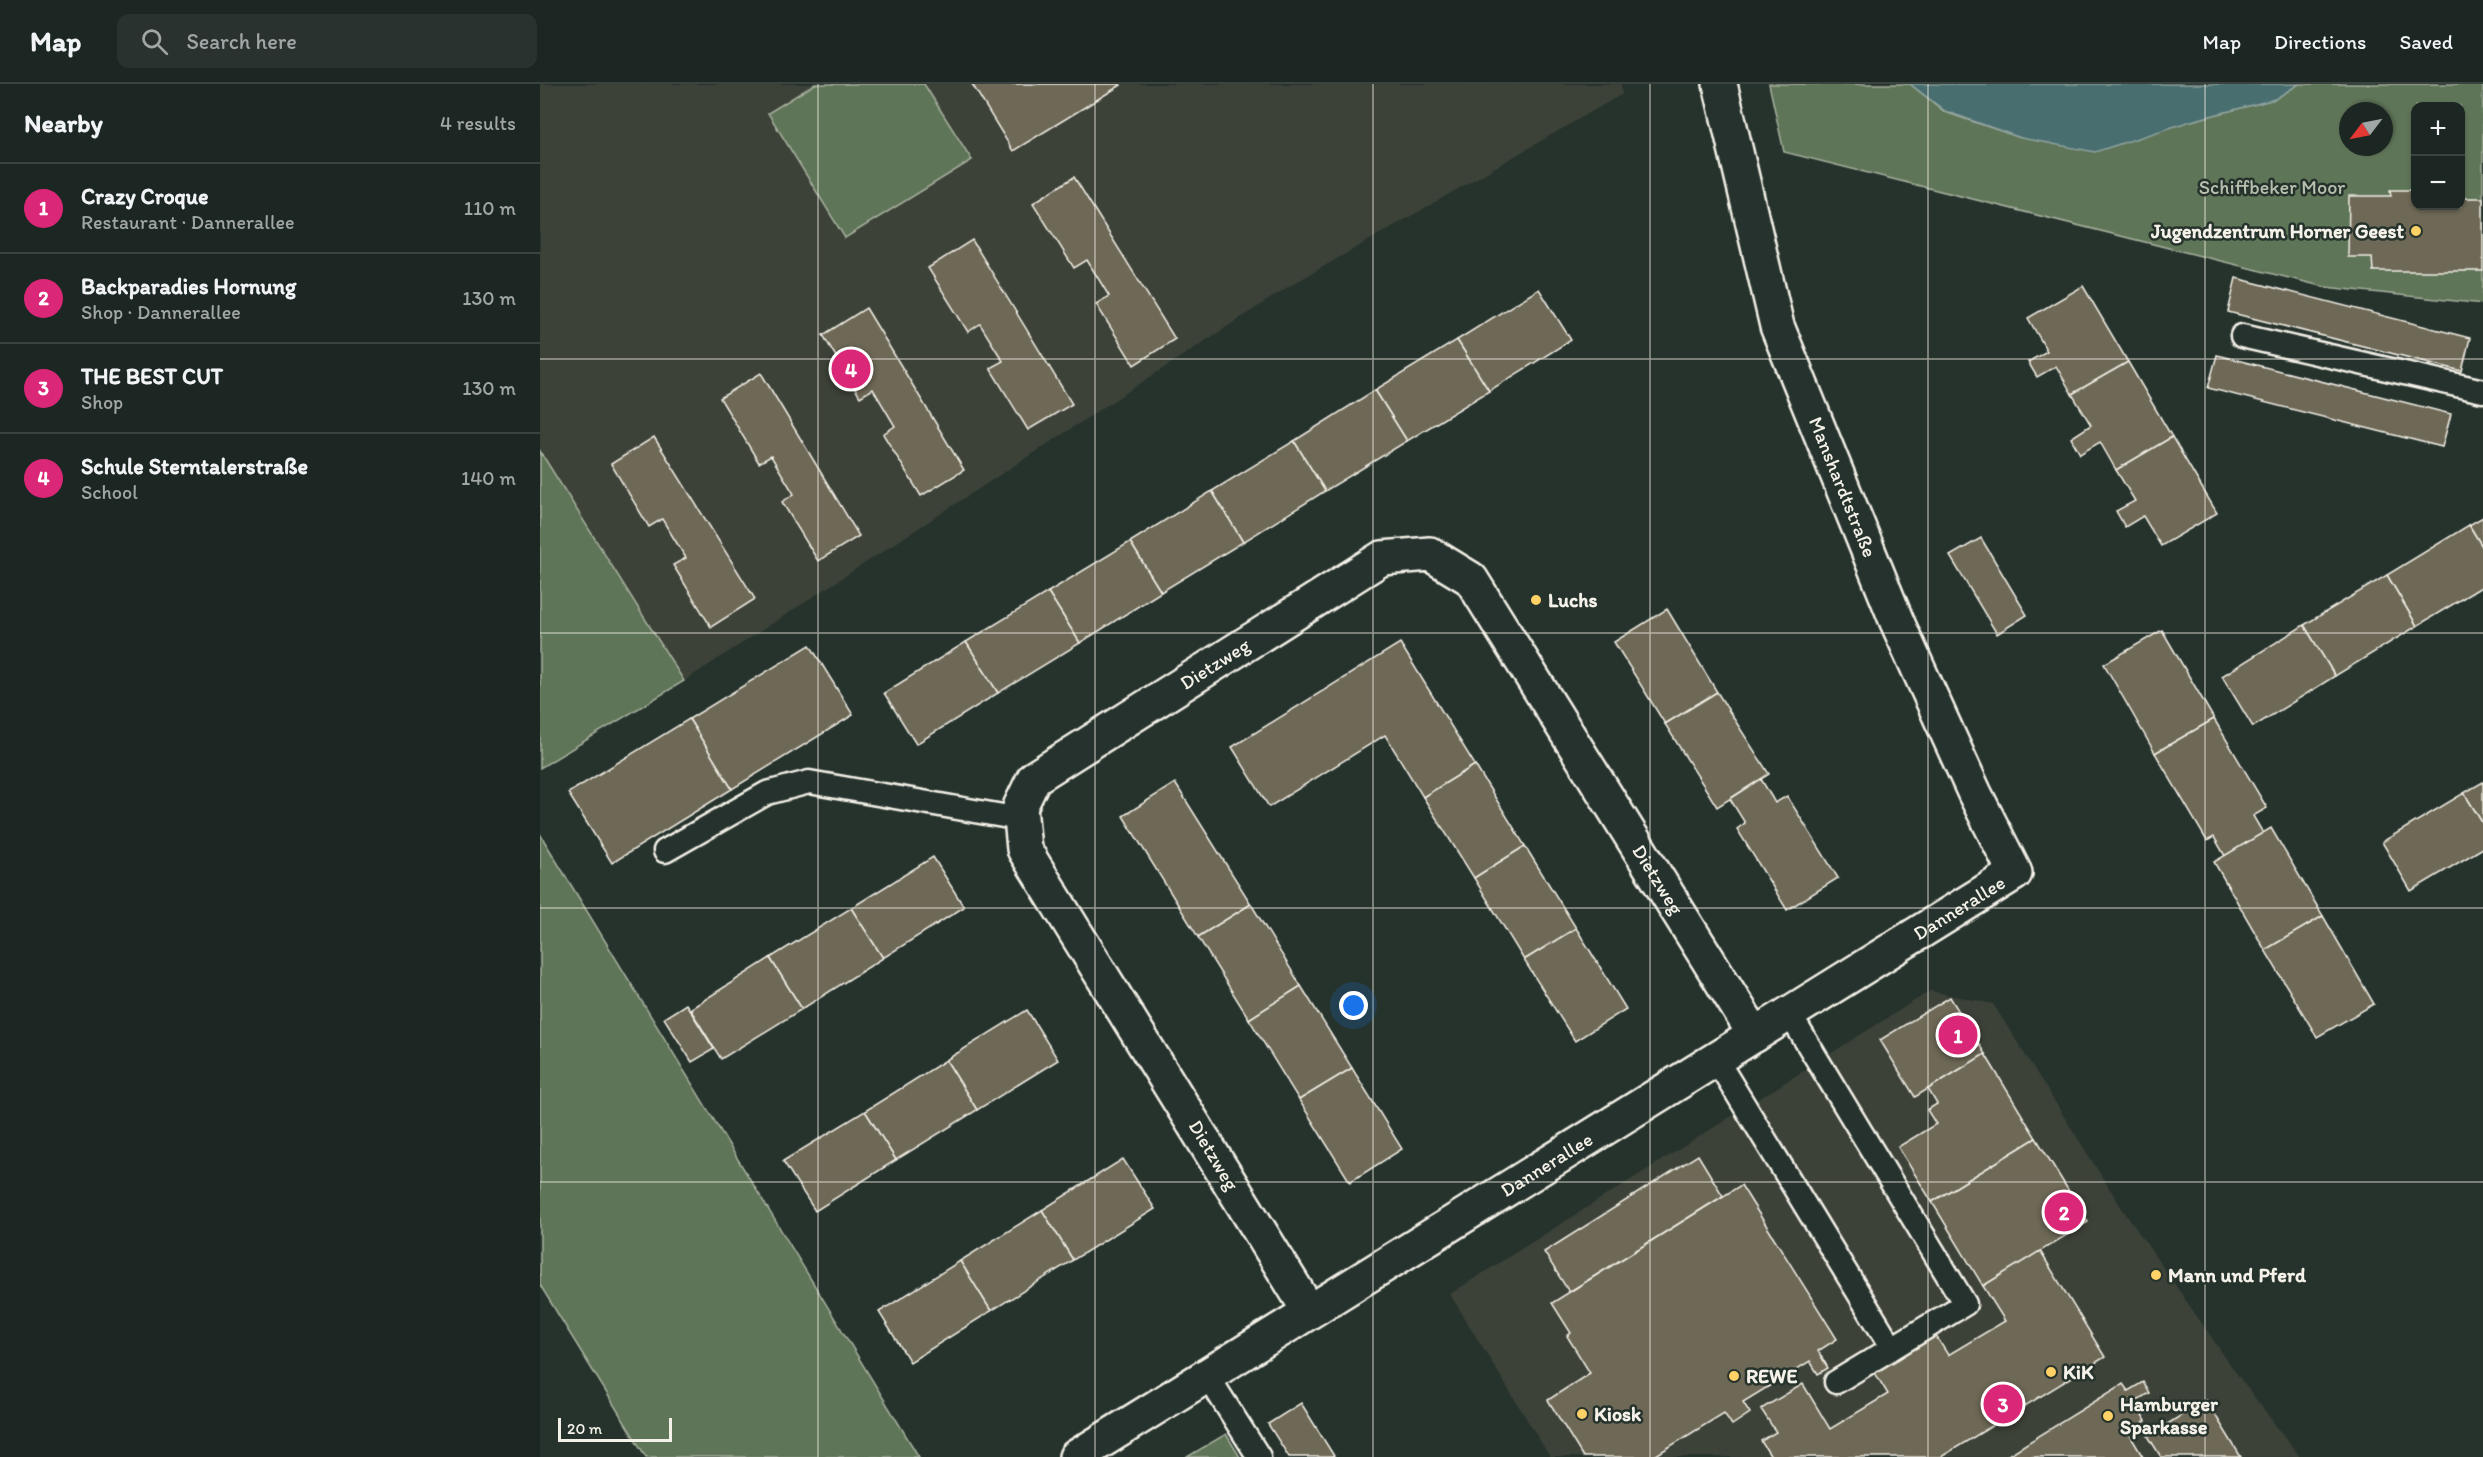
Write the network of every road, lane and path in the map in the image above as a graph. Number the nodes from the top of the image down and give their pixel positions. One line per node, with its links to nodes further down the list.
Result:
1 (1720, 84): 6 (street, Manshardtstraße)
2 (2242, 336): 3 (lane)
3 (2483, 391)
4 (1020, 819): 5 (lane); 8 (street, Dietzweg); 10 (street, Dietzweg)
5 (665, 850)
6 (2015, 873): 7 (street, Dannerallee)
7 (1789, 1013): 8 (street, Dannerallee); 11 (lane)
8 (1755, 1035): 9 (street, Dannerallee)
9 (1716, 1059): 10 (street, Dannerallee); 11 (lane)
10 (1309, 1311): 12 (street, Dannerallee)
11 (1892, 1348): 13 (lane)
12 (1207, 1375): 14 (street, Dannerallee); 15 (lane)
13 (1836, 1382)
14 (1076, 1457)
15 (1259, 1457)

